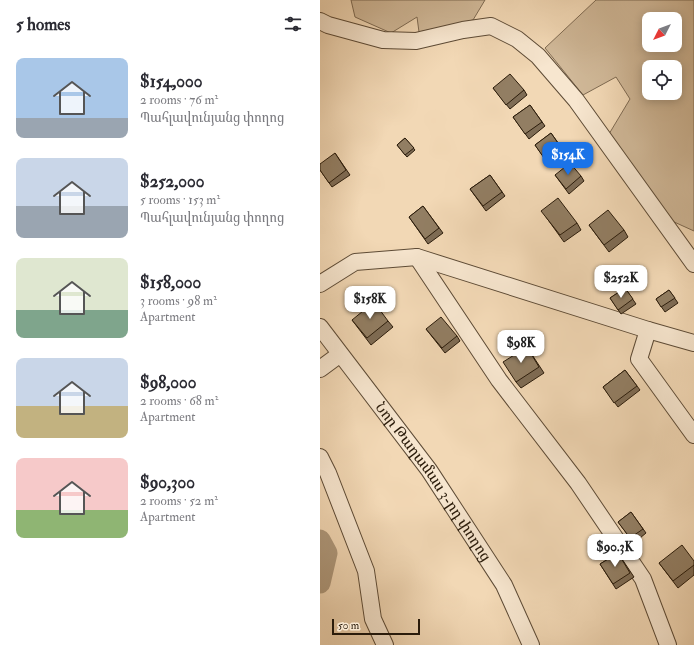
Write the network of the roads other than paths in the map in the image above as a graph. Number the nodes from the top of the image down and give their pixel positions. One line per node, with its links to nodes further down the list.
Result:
1 (320, 21): 3 (street)
2 (417, 257): 4 (street); 6 (street); 14 (street)
3 (694, 264)
4 (320, 284)
5 (320, 327): 8 (street, Նոր Թաղամաս 3-րդ փողոց)
6 (648, 330): 7 (street); 10 (street)
7 (694, 343)
8 (339, 355): 9 (street); 13 (street, Նոր Թաղամաս 3-րդ փողոց)
9 (320, 369)
10 (694, 435)
11 (320, 458): 12 (street)
12 (385, 645)
13 (531, 645)
14 (668, 645)

